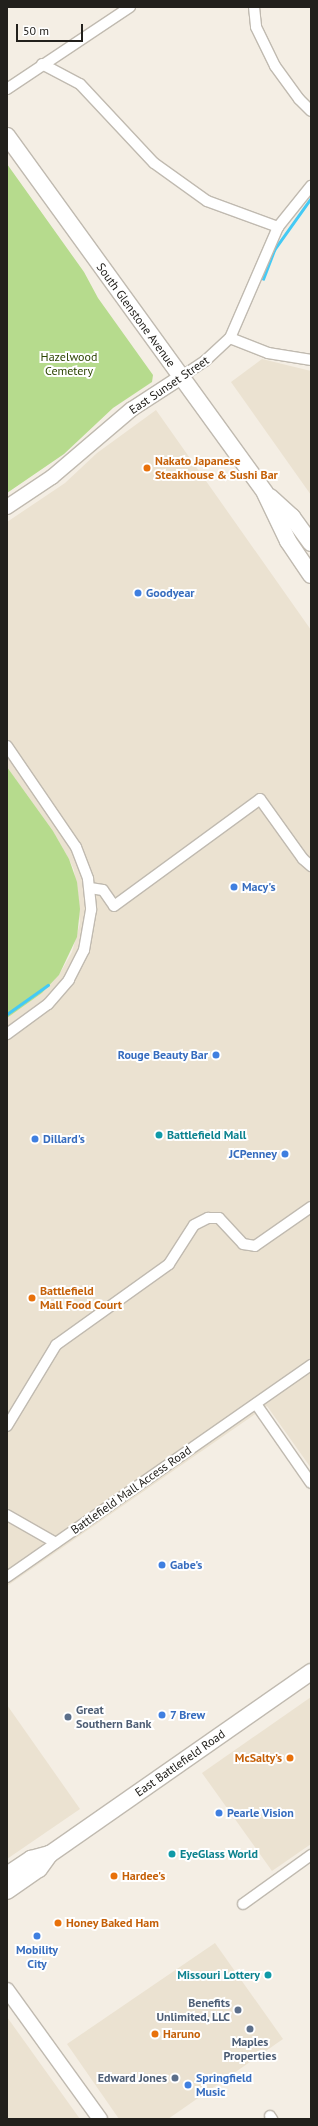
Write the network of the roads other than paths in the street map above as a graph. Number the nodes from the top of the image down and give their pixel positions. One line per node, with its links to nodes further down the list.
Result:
1 (130, 7): 3 (street)
2 (254, 7): 5 (street)
3 (42, 64): 4 (street); 8 (street)
4 (7, 89)
5 (311, 111)
6 (7, 136): 11 (main road, South Glenstone Avenue)
7 (311, 186): 8 (street, East Sunset Street)
8 (278, 227): 9 (street, East Sunset Street)
9 (230, 338): 10 (street); 11 (street, East Sunset Street)
10 (311, 360)
11 (181, 377): 12 (main road, South Glenstone Avenue); 13 (main road, East Sunset Street)
12 (265, 493): 14 (main road, South Glenstone Avenue); 15 (main road, South Glenstone Avenue)
13 (7, 507)
14 (311, 543)
15 (311, 575)
16 (7, 746): 18 (street)
17 (311, 866): 18 (street)
18 (90, 888): 19 (street)
19 (7, 1034)
20 (311, 1207): 23 (street)
21 (311, 1365): 22 (street, Battlefield Mall Access Road)
22 (256, 1404): 24 (street); 26 (street, Battlefield Mall Access Road)
23 (7, 1426)
24 (311, 1483)
25 (7, 1515): 26 (street)
26 (56, 1543): 27 (street, Battlefield Mall Access Road)
27 (7, 1577)
28 (311, 1672): 30 (main road, East Battlefield Road)
29 (311, 1855): 31 (street)
30 (9, 1887)
31 (243, 1904)
32 (7, 1990): 33 (main road)
33 (100, 2119)

